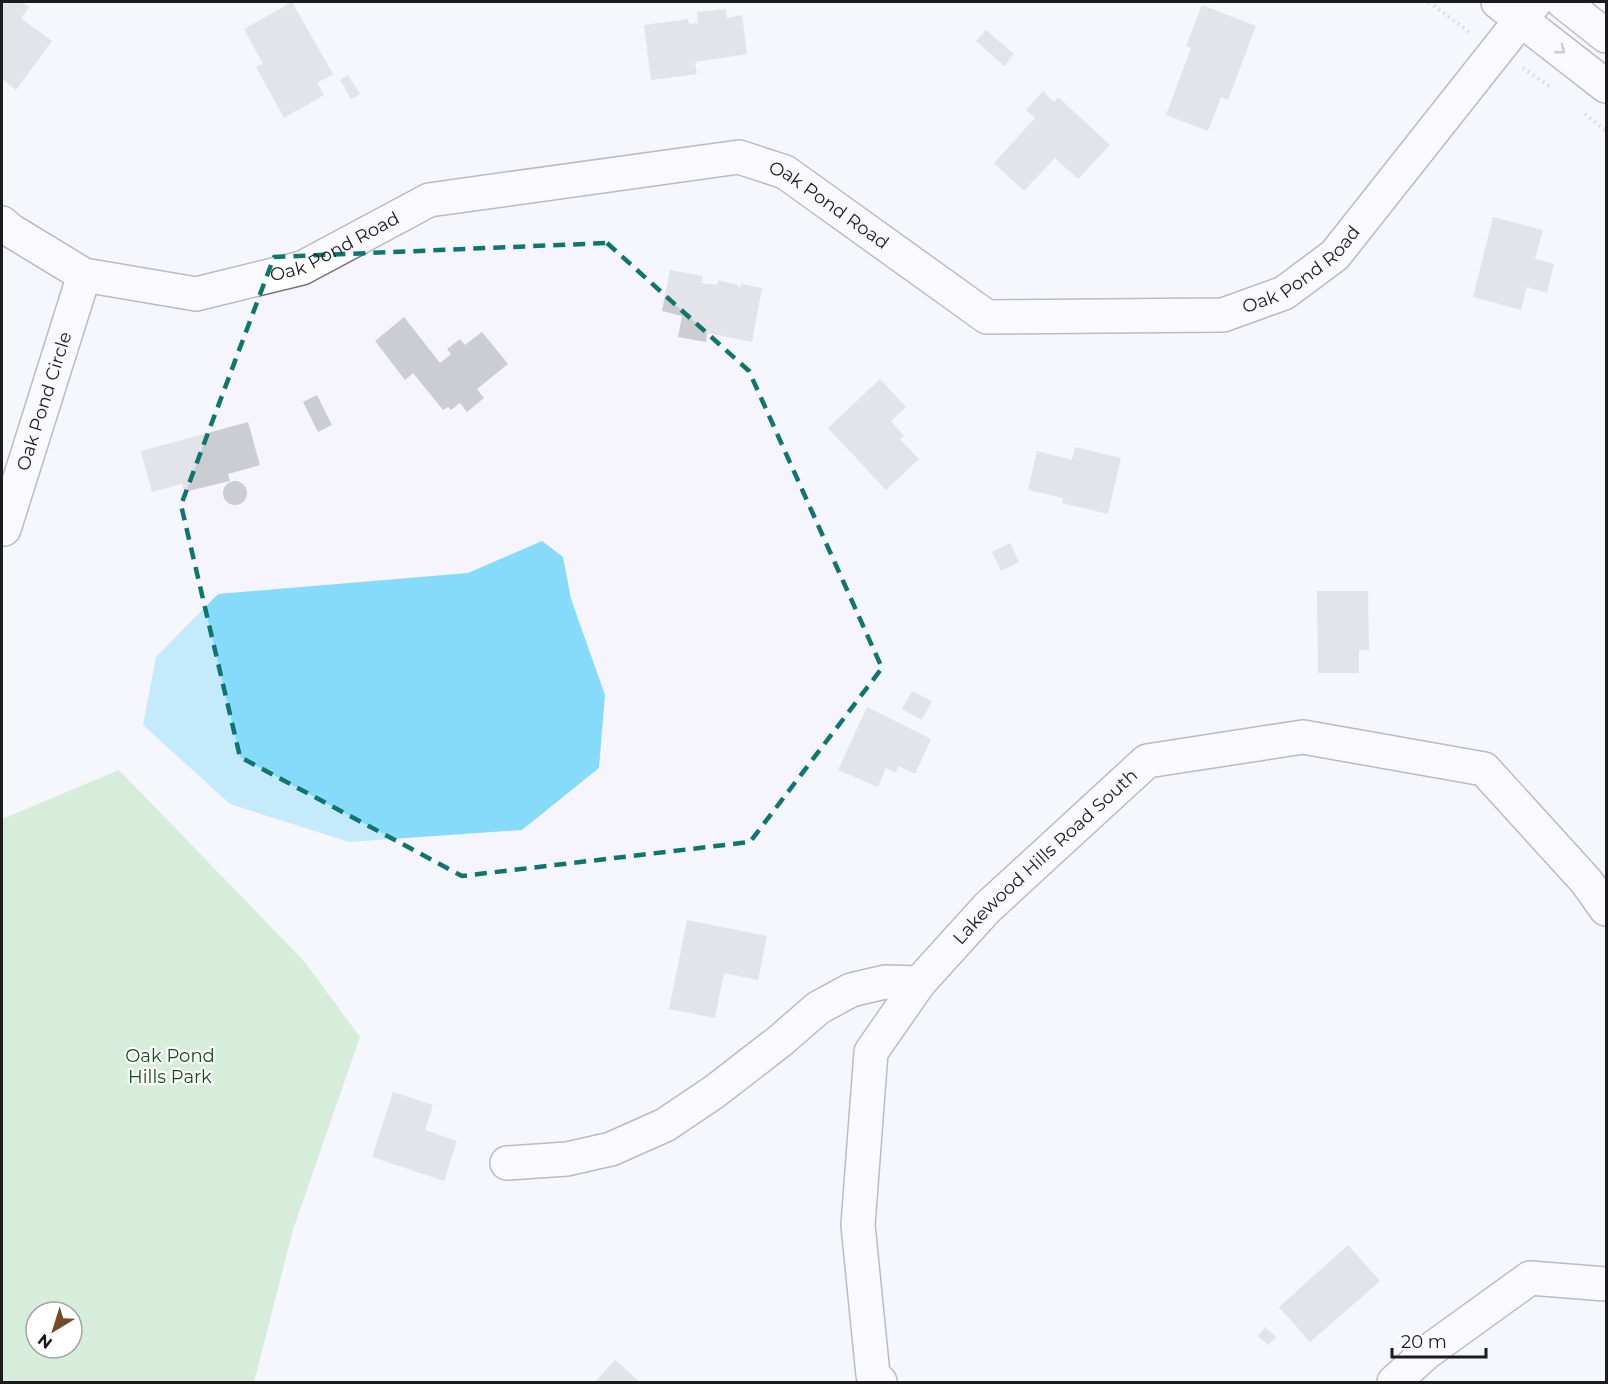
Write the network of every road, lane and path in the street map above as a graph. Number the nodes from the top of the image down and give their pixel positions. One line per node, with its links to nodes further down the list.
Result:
1 (1563, 2): 3 (street)
2 (1518, 7): 4 (street, one-way to 4); 6 (street, Oak Pond Road)
3 (1606, 36)
4 (1606, 86)
5 (2, 223): 6 (street, Oak Pond Road)
6 (84, 276): 7 (street, Oak Pond Circle)
7 (4, 529)
8 (1606, 909): 9 (street, Lakewood Hills Road South)
9 (919, 983): 10 (street); 12 (street, Lakewood Hills Road South)
10 (507, 1163)
11 (1606, 1284): 13 (street)
12 (880, 1383)
13 (1394, 1383)

